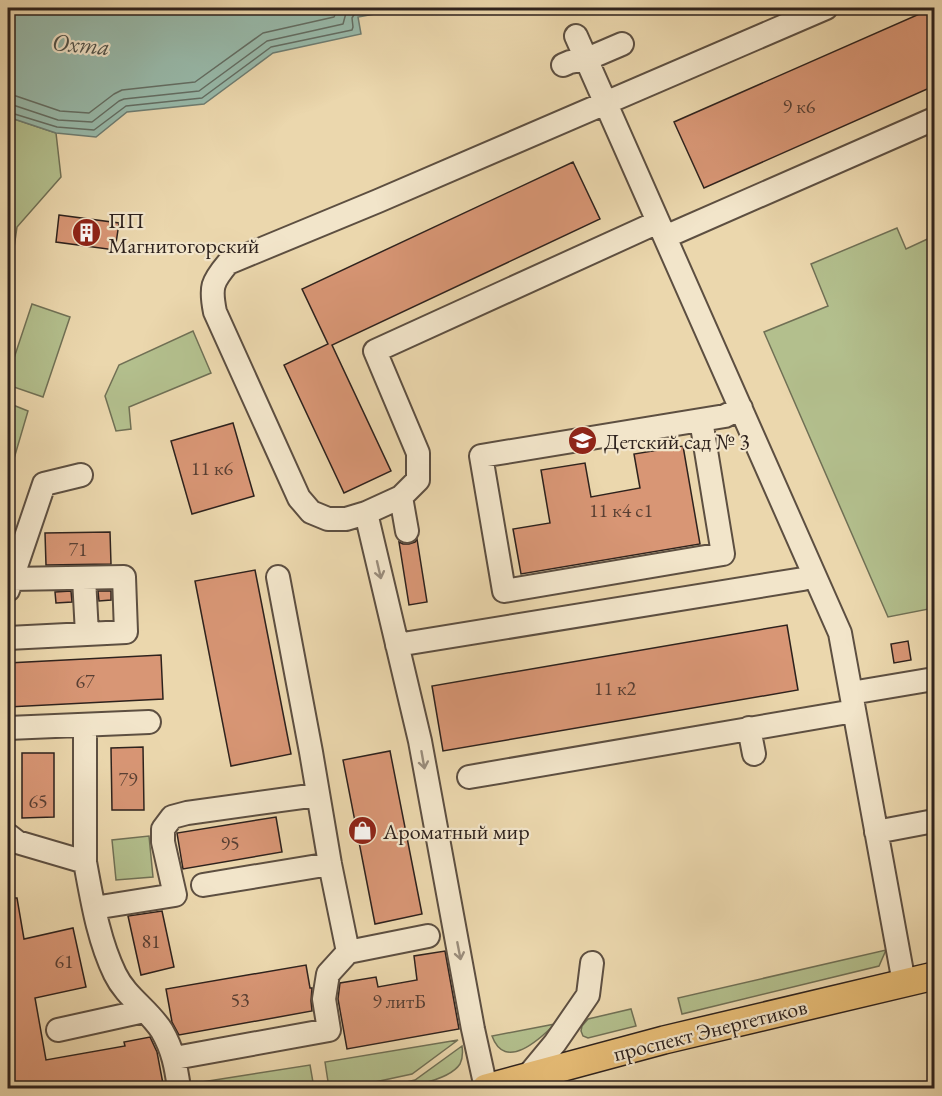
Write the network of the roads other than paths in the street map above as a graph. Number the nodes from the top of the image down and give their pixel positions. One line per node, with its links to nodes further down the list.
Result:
1 (826, 8): 6 (lane)
2 (576, 36): 4 (lane)
3 (622, 44): 4 (lane)
4 (587, 59): 5 (lane); 6 (lane)
5 (563, 64)
6 (606, 102): 8 (lane); 13 (lane)
7 (934, 119): 8 (lane)
8 (662, 229): 9 (lane); 12 (lane)
9 (741, 408): 10 (lane); 15 (lane)
10 (701, 420): 10 (lane)
11 (81, 475): 18 (lane)
12 (401, 497): 13 (lane); 14 (lane)
13 (366, 513): 21 (lane, one-way to 21)
14 (407, 531)
15 (814, 575): 21 (lane); 23 (lane)
16 (278, 577): 30 (lane)
17 (84, 578): 18 (lane); 19 (lane); 19 (lane)
18 (9, 581)
19 (87, 634): 20 (lane)
20 (8, 638)
21 (397, 645): 48 (lane, one-way to 48)
22 (934, 679): 23 (lane)
23 (853, 702): 27 (lane); 32 (lane)
24 (149, 722): 25 (lane)
25 (85, 725): 26 (lane); 34 (lane)
26 (8, 728)
27 (749, 728): 28 (lane); 29 (lane)
28 (754, 754)
29 (469, 777)
30 (317, 795): 35 (lane); 37 (lane)
31 (934, 821): 32 (lane)
32 (876, 831): 42 (lane)
33 (8, 835): 34 (lane)
34 (84, 862): 37 (lane)
35 (330, 864): 36 (lane); 39 (lane)
36 (203, 885)
37 (93, 908): 43 (lane)
38 (428, 936): 39 (lane)
39 (348, 952): 45 (lane)
40 (592, 963): 46 (lane)
41 (934, 979): 42 (main road, проспект Энергетиков)
42 (903, 983): 46 (main road, проспект Энергетиков)
43 (144, 1011): 44 (lane); 45 (lane)
44 (58, 1030)
45 (175, 1058): 47 (lane)
46 (528, 1083): 48 (main road, проспект Энергетиков)
47 (179, 1089)
48 (486, 1089)

